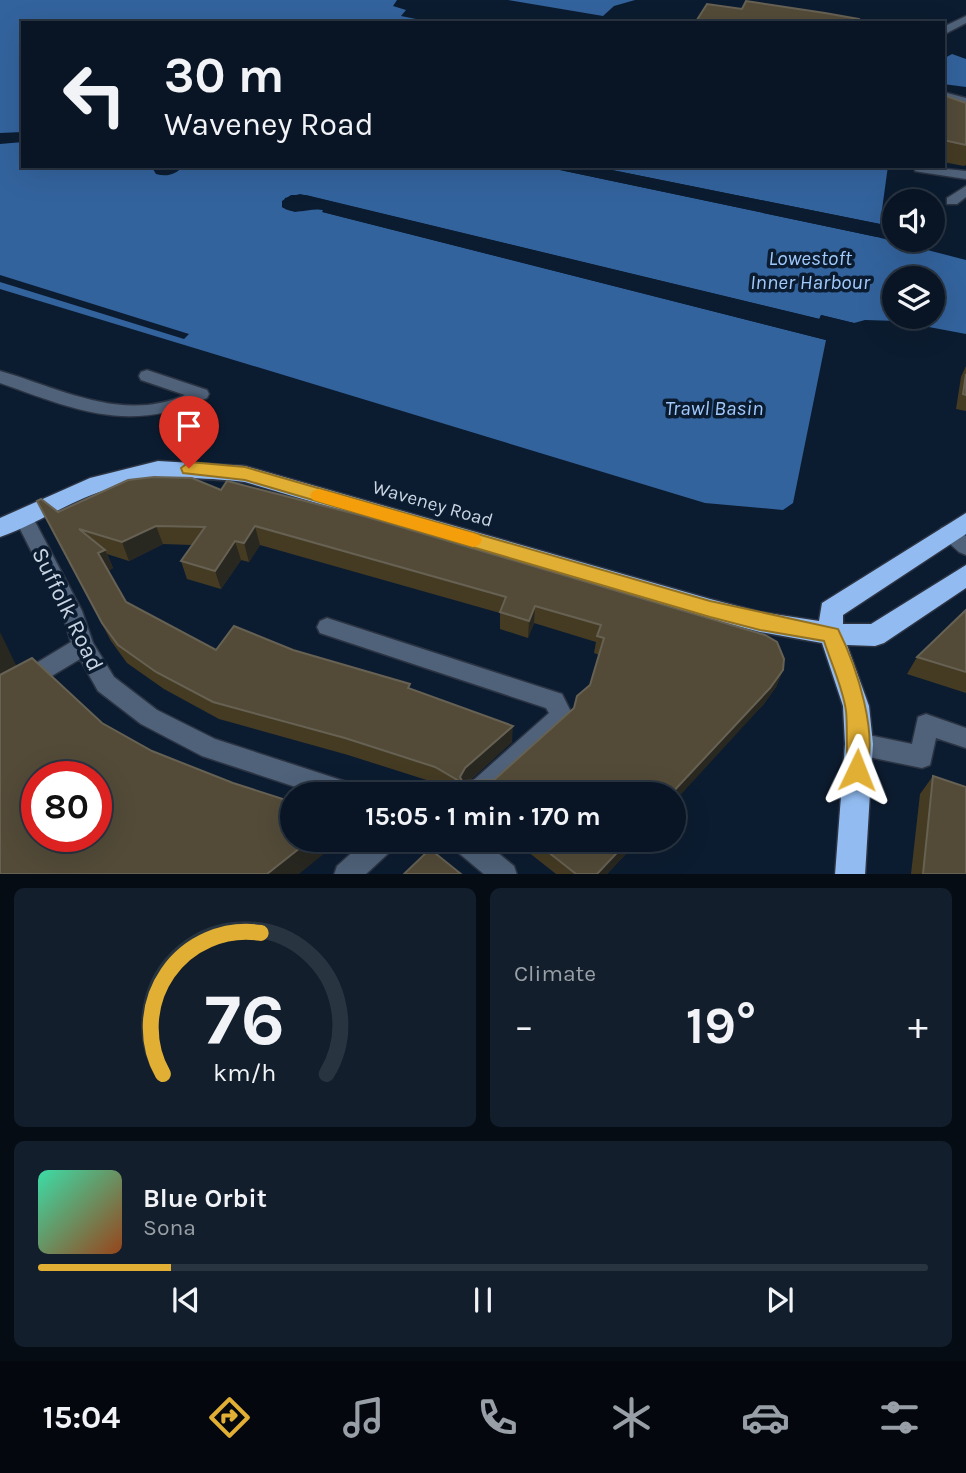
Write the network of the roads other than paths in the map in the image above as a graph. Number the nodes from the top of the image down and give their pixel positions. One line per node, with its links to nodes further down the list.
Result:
1 (966, 19): 2 (street)
2 (945, 31)
3 (945, 93): 5 (street)
4 (945, 94): 6 (street)
5 (966, 95)
6 (966, 102)
7 (920, 168): 8 (street)
8 (966, 175)
9 (966, 190): 10 (street)
10 (952, 201)
11 (147, 376): 12 (street)
12 (0, 377)
13 (23, 517): 14 (highway, Waveney Road); 18 (highway, Waveney Road); 19 (street, Suffolk Road)
14 (0, 528)
15 (960, 534): 18 (highway)
16 (966, 575): 18 (highway, Waveney Road)
17 (327, 627): 24 (street)
18 (831, 634): 22 (highway)
19 (83, 646): 20 (street); 23 (street, Suffolk Road)
20 (0, 697)
21 (966, 738): 22 (street)
22 (859, 744): 29 (highway)
23 (313, 782)
24 (488, 782)
25 (371, 852): 27 (street)
26 (478, 852): 28 (street)
27 (346, 874)
28 (505, 874)
29 (850, 874)

